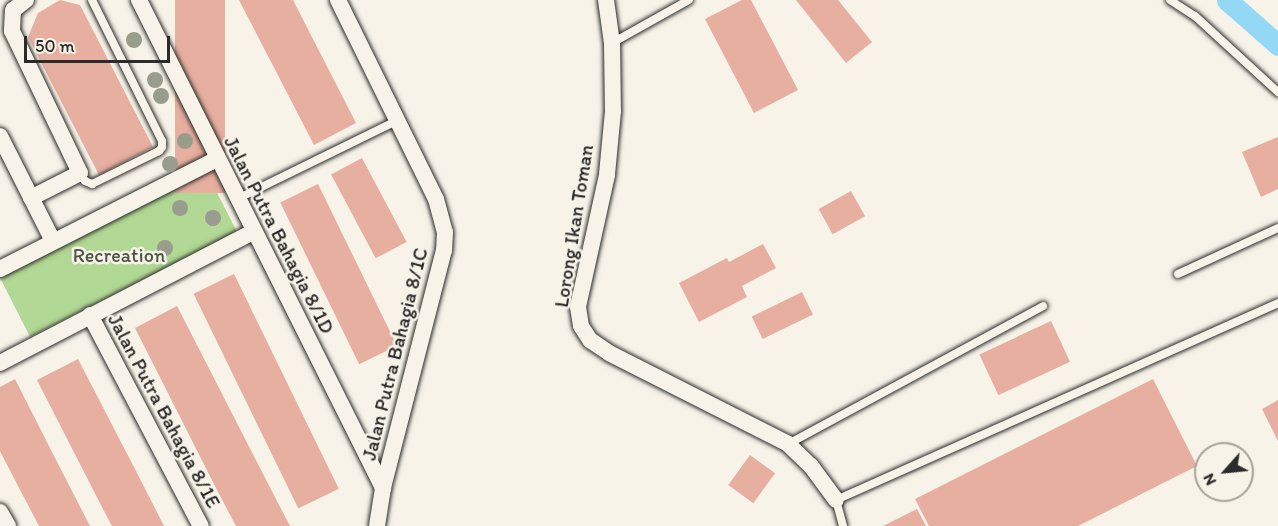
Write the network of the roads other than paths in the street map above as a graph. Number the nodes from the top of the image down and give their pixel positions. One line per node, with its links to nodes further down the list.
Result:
1 (26, 0): 13 (street)
2 (92, 0): 13 (lane)
3 (139, 0): 12 (street, Jalan Putra Bahagia 8/1D)
4 (338, 0): 10 (street, Jalan Putra Bahagia 8/1C)
5 (606, 0): 8 (street, Lorong Ikan Toman)
6 (689, 0): 8 (lane)
7 (1170, 0): 9 (lane)
8 (612, 43): 25 (street, Lorong Ikan Toman)
9 (1278, 92)
10 (396, 121): 15 (lane); 26 (street, Jalan Putra Bahagia 8/1C)
11 (0, 136): 14 (street)
12 (217, 159): 15 (street, Jalan Putra Bahagia 8/1D); 18 (street)
13 (80, 173): 14 (street)
14 (31, 198): 18 (street)
15 (237, 199): 17 (street, Jalan Putra Bahagia 8/1D)
16 (1278, 228): 20 (lane)
17 (253, 232): 23 (street); 26 (street, Jalan Putra Bahagia 8/1D)
18 (53, 241): 19 (street)
19 (0, 269)
20 (1178, 274)
21 (1278, 303): 27 (lane)
22 (1043, 306): 25 (lane)
23 (90, 315): 24 (street); 30 (street, Jalan Putra Bahagia 8/1E)
24 (0, 363)
25 (788, 444): 27 (street, Lorong Ikan Toman)
26 (383, 488): 31 (street, Jalan Putra Bahagia 8/1C)
27 (836, 500): 32 (lane)
28 (0, 512): 29 (street)
29 (8, 526)
30 (201, 526)
31 (377, 526)
32 (843, 526)

